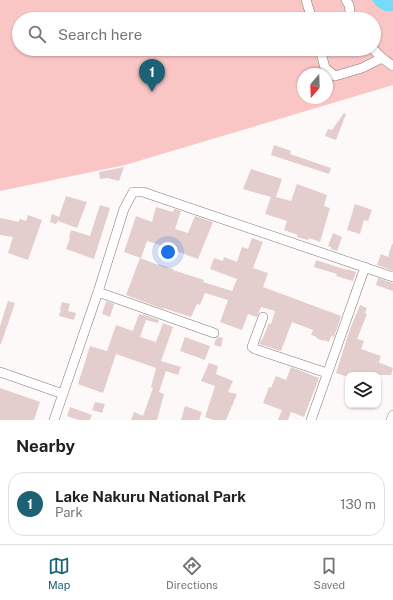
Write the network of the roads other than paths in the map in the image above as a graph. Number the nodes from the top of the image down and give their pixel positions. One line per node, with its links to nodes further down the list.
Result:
1 (306, 0): 3 (street)
2 (349, 2): 4 (street)
3 (310, 12)
4 (351, 12)
5 (322, 56): 6 (street)
6 (382, 58): 7 (street)
7 (393, 66)
8 (365, 267): 9 (street); 10 (street); 14 (street)
9 (393, 277)
10 (98, 292): 12 (street); 15 (street)
11 (263, 317): 14 (street)
12 (214, 334)
13 (0, 372): 15 (street)
14 (327, 373): 18 (street)
15 (63, 394): 17 (street)
16 (393, 415): 19 (street)
17 (54, 420)
18 (311, 420)
19 (391, 420)

